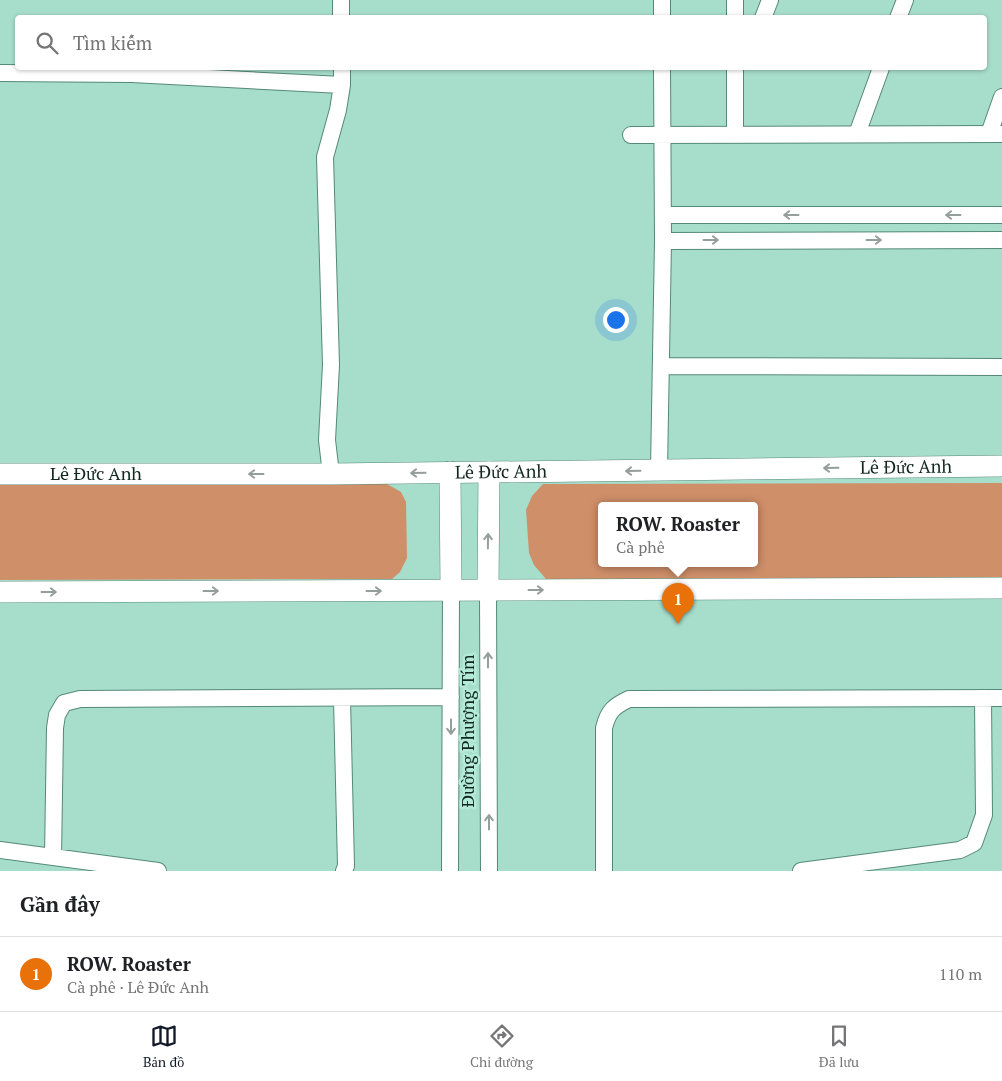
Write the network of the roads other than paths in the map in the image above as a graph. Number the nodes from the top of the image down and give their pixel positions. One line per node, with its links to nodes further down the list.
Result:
1 (341, 0): 6 (street)
2 (662, 0): 7 (street)
3 (735, 0): 8 (street)
4 (770, 0): 9 (street)
5 (904, 0): 10 (street)
6 (341, 15)
7 (662, 15)
8 (735, 15)
9 (764, 15)
10 (899, 15)
11 (342, 70): 17 (street)
12 (662, 70): 24 (street)
13 (735, 70): 18 (street)
14 (742, 70): 18 (street)
15 (880, 70): 21 (street)
16 (0, 73): 17 (street)
17 (342, 84): 36 (street)
18 (735, 89): 20 (street)
19 (1002, 97): 22 (street)
20 (735, 134): 21 (street); 24 (street)
21 (857, 134): 22 (street)
22 (995, 134)
23 (631, 135): 24 (street)
24 (662, 135): 25 (street)
25 (663, 214): 26 (street, one-way to 25); 28 (street)
26 (1002, 214)
27 (1002, 240): 28 (street, one-way to 27)
28 (663, 241): 29 (street)
29 (660, 366): 30 (street); 32 (street)
30 (1002, 367)
31 (1002, 466): 32 (street, Lê Đức Anh, one-way to 32)
32 (659, 470): 34 (street, Lê Đức Anh, one-way to 34)
33 (450, 472): 34 (street, Lê Đức Anh); 36 (street, Lê Đức Anh, one-way to 36); 38 (street)
34 (489, 472): 39 (street, one-way to 34)
35 (0, 474): 36 (street, Lê Đức Anh, one-way to 35)
36 (332, 474)
37 (1002, 588): 39 (street, one-way to 37)
38 (451, 590): 39 (street); 40 (street, one-way to 38); 41 (street, Đường Phượng Tím)
39 (488, 590): 50 (street, Đường Phượng Tím, one-way to 39)
40 (0, 592)
41 (451, 697): 44 (street); 49 (street, Đường Phượng Tím, one-way to 49)
42 (983, 698): 43 (street); 51 (street); 52 (street)
43 (1002, 698)
44 (342, 699): 46 (street); 48 (street)
45 (0, 850): 46 (street)
46 (53, 857): 47 (street)
47 (158, 871)
48 (344, 871)
49 (450, 871)
50 (489, 871)
51 (604, 871)
52 (801, 871)

